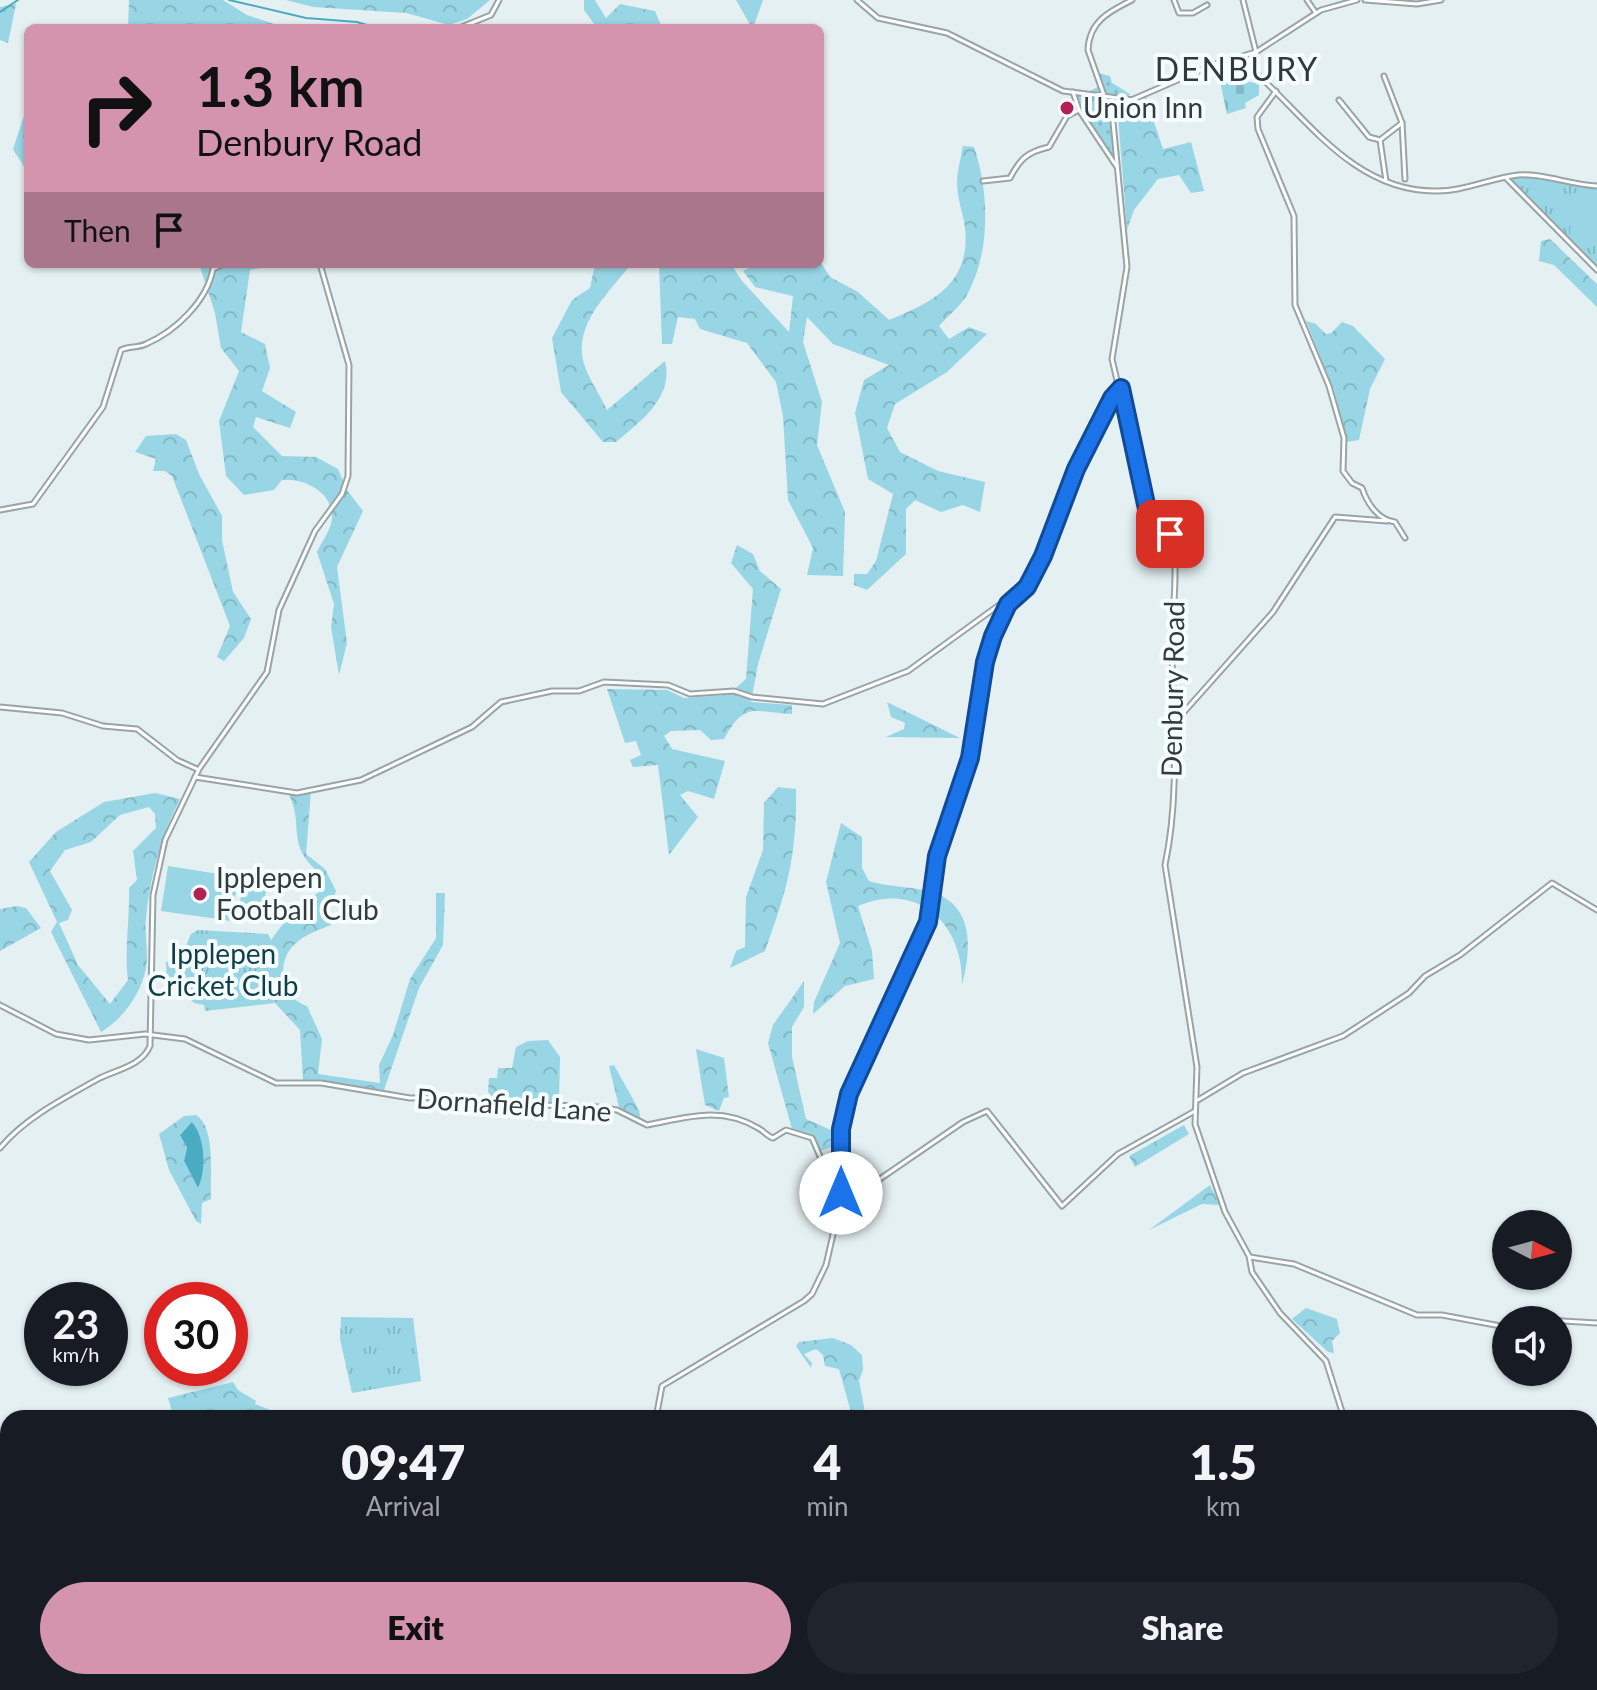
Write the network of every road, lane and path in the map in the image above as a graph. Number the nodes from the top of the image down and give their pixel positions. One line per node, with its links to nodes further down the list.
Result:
1 (499, 0): 14 (street)
2 (857, 0): 18 (street)
3 (1132, 0): 19 (street, Denbury Road)
4 (1174, 0): 12 (street)
5 (1243, 0): 15 (street)
6 (1307, 0): 13 (street)
7 (1357, 0): 13 (street)
8 (1365, 0): 9 (street)
9 (1441, 0)
10 (1196, 2): 12 (street)
11 (1207, 5): 12 (street)
12 (1200, 9)
13 (1316, 13): 15 (street)
14 (469, 24)
15 (1253, 53): 17 (street); 20 (street)
16 (1384, 76): 24 (street)
17 (1276, 91): 30 (street); 37 (street)
18 (1073, 92): 19 (street); 22 (street)
19 (1104, 94): 20 (street); 23 (street, Denbury Road)
20 (1134, 100): 23 (street)
21 (1339, 100): 25 (street)
22 (1079, 110): 26 (street); 29 (street)
23 (1113, 122): 26 (street, Denbury Road)
24 (1402, 123): 25 (street); 27 (street)
25 (1380, 140): 30 (street)
26 (1117, 167): 35 (street, Denbury Road)
27 (1405, 179)
28 (1507, 179): 30 (street); 31 (street); 34 (street)
29 (983, 181)
30 (1386, 182)
31 (1597, 186)
32 (215, 268): 36 (street)
33 (321, 268): 42 (street)
34 (1597, 270)
35 (1121, 388): 39 (street); 41 (street, Denbury Road)
36 (0, 510)
37 (1387, 521): 38 (street); 41 (street)
38 (1405, 538)
39 (1008, 604): 43 (street); 50 (street)
40 (0, 707): 42 (street)
41 (1176, 721): 47 (street, Denbury Road)
42 (199, 769): 43 (street)
43 (195, 777): 46 (street)
44 (1597, 910): 47 (street)
45 (0, 1005): 46 (street, Dornafield Lane)
46 (150, 1034): 49 (street); 50 (street, Dornafield Lane)
47 (1198, 1100): 48 (street)
48 (1195, 1111): 51 (street); 52 (street)
49 (0, 1148)
50 (841, 1193): 51 (street)
51 (839, 1207): 56 (street)
52 (1249, 1256): 55 (street); 57 (street)
53 (1572, 1322): 54 (street)
54 (1597, 1323)
55 (1492, 1326)
56 (658, 1410)
57 (1341, 1410)

